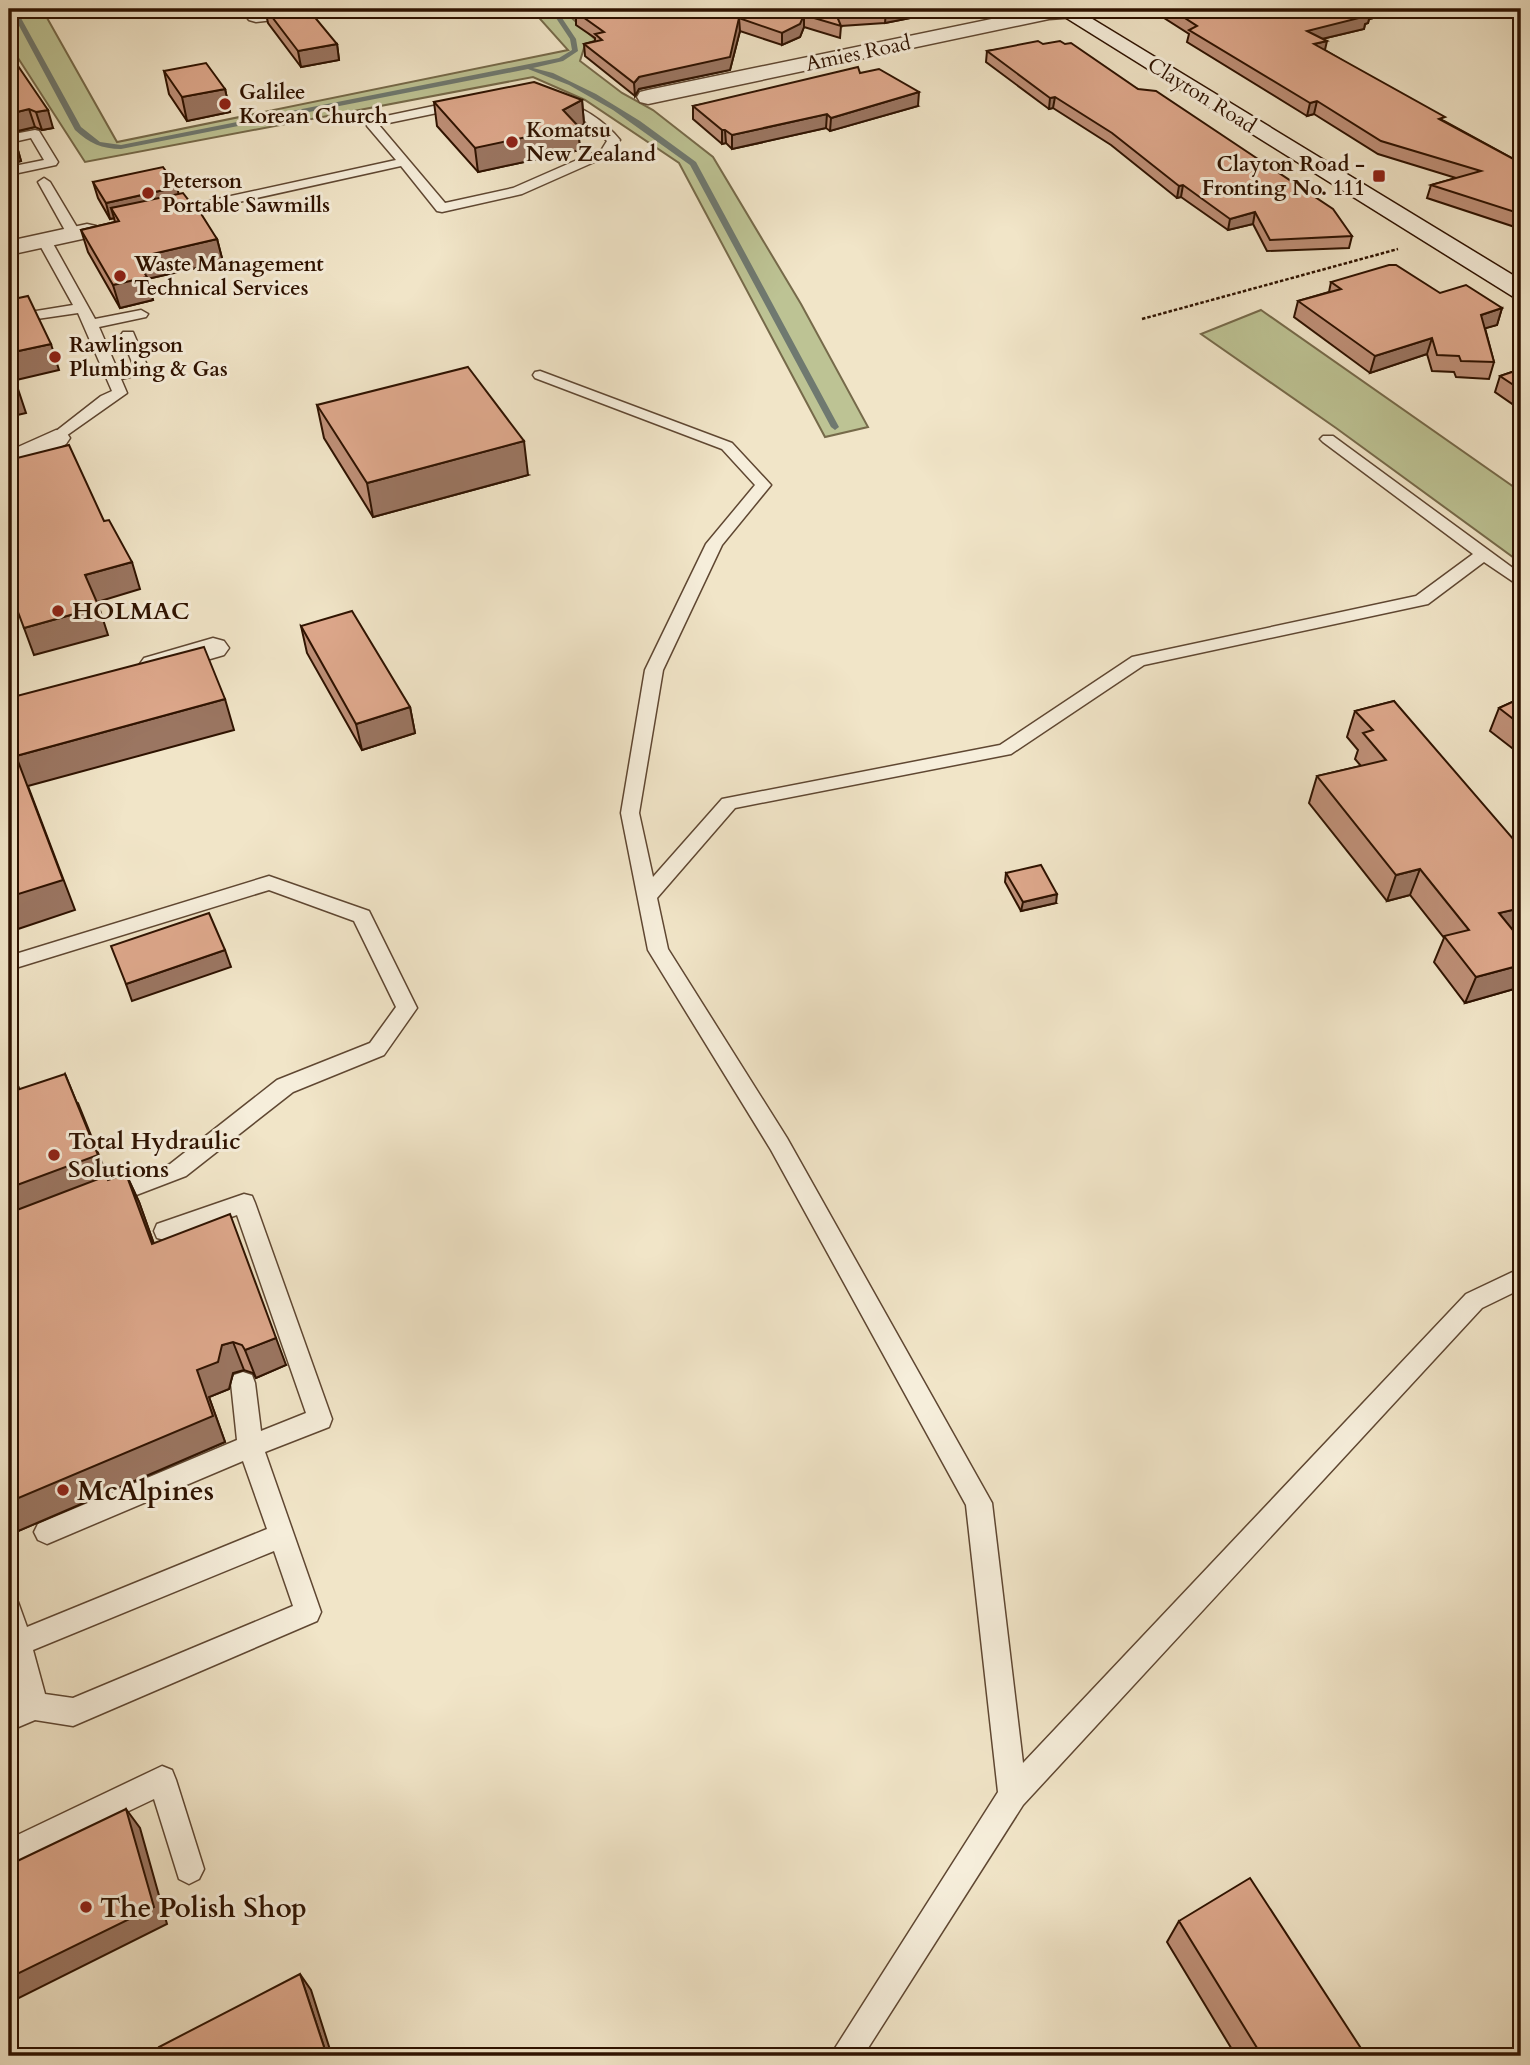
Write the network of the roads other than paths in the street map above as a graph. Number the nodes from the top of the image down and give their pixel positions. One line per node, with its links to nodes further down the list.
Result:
1 (318, 9): 4 (street)
2 (1105, 9): 3 (street, Amies Road)
3 (1065, 11): 5 (street, Amies Road); 16 (street, Clayton Road)
4 (256, 16)
5 (648, 97)
6 (541, 98): 9 (lane)
7 (477, 101): 9 (lane)
8 (9, 139): 10 (lane)
9 (404, 162): 12 (lane)
10 (9, 171)
11 (44, 182): 13 (lane)
12 (153, 217)
13 (87, 231): 14 (street)
14 (44, 240): 15 (street); 17 (lane)
15 (9, 248)
16 (1521, 291)
17 (82, 308): 18 (lane); 20 (lane)
18 (9, 314)
19 (141, 314): 20 (lane)
20 (91, 324): 23 (lane)
21 (128, 335): 23 (lane)
22 (540, 375): 31 (lane)
23 (113, 376): 24 (lane)
24 (56, 438): 26 (street)
25 (1328, 439): 27 (lane)
26 (9, 462)
27 (1484, 554): 28 (lane); 31 (lane)
28 (1521, 582)
29 (213, 648): 30 (street)
30 (124, 673)
31 (647, 897): 44 (lane)
32 (9, 963): 33 (lane)
33 (87, 1205)
34 (165, 1231): 37 (lane)
35 (1521, 1278): 44 (lane)
36 (243, 1383): 37 (lane)
37 (250, 1446): 38 (lane); 39 (lane)
38 (47, 1532)
39 (282, 1535): 41 (lane); 42 (lane)
40 (10, 1611): 41 (lane)
41 (19, 1643): 42 (lane)
42 (34, 1706): 43 (lane)
43 (9, 1717)
44 (1013, 1795): 47 (lane)
45 (9, 1854): 46 (lane)
46 (189, 1869)
47 (845, 2056)

